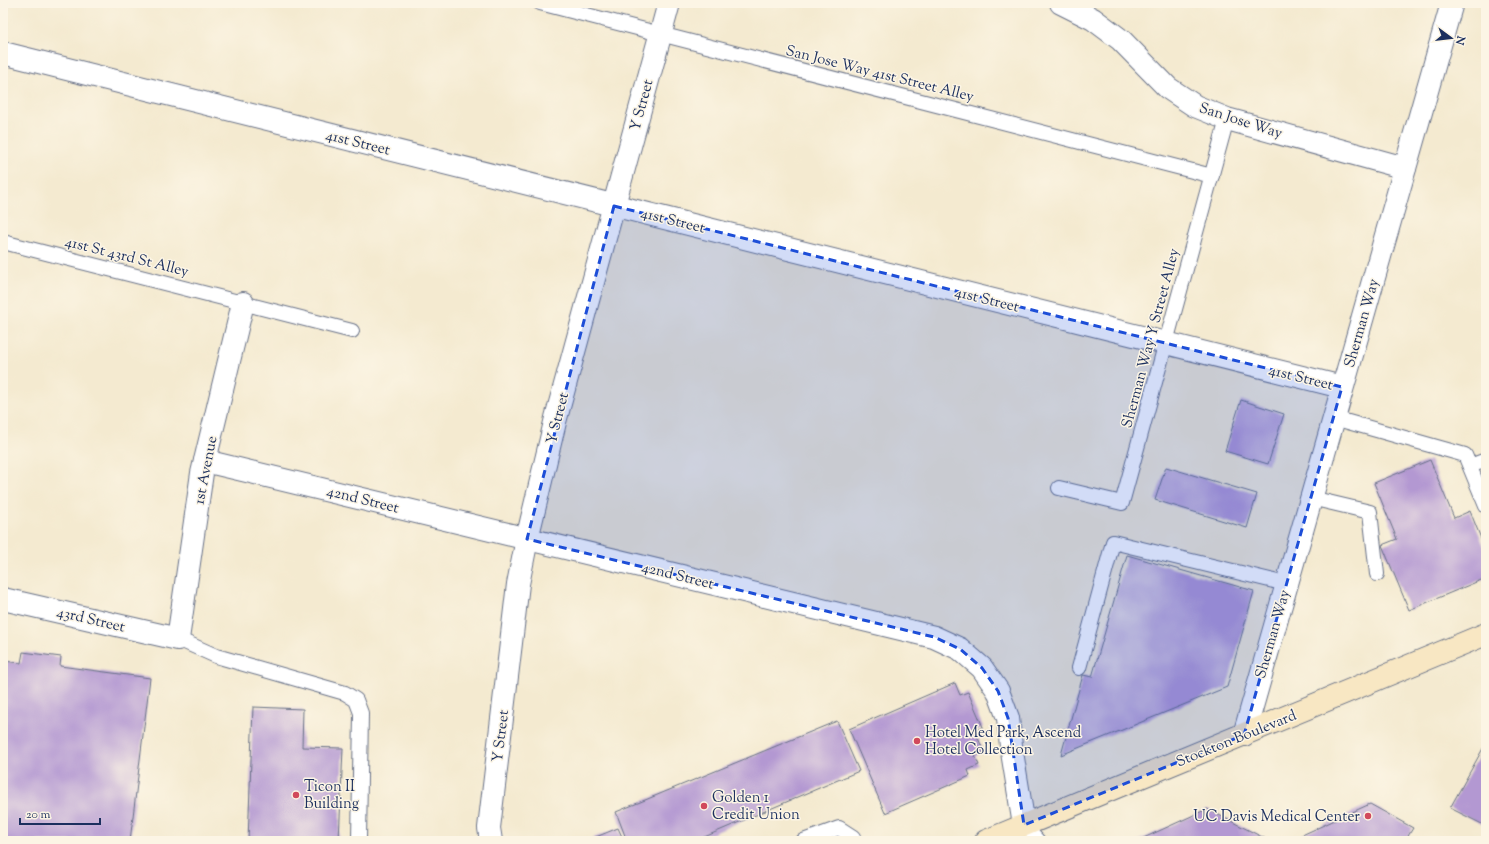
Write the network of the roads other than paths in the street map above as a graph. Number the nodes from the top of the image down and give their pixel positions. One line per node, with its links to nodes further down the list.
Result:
1 (540, 3): 5 (lane, San Jose Way 41st Street Alley)
2 (669, 3): 5 (street, Y Street)
3 (1061, 3): 7 (street, San Jose Way)
4 (1452, 3): 8 (street, Sherman Way)
5 (661, 34): 9 (lane, San Jose Way 41st Street Alley); 10 (street, Y Street)
6 (3, 53): 10 (street, 41st Street)
7 (1227, 119): 8 (street, San Jose Way); 9 (lane, Sherman Way Y Street Alley)
8 (1405, 168): 15 (street, Sherman Way)
9 (1212, 176): 14 (lane, Sherman Way Y Street Alley)
10 (614, 206): 14 (street, 41st Street); 23 (street, Y Street)
11 (3, 242): 12 (lane, 41st St 43rd St Alley)
12 (243, 303): 13 (lane, 41st St 43rd St Alley); 18 (street, 1st Avenue)
13 (352, 331)
14 (1166, 343): 15 (street, 41st Street); 20 (lane, Sherman Way Y Street Alley)
15 (1342, 387): 16 (street, Sherman Way)
16 (1334, 418): 19 (lane); 21 (street, Sherman Way)
17 (1486, 460): 19 (lane)
18 (205, 461): 23 (street, 42nd Street); 28 (street, 1st Avenue)
19 (1470, 466): 22 (lane)
20 (1059, 488)
21 (1311, 498): 24 (lane); 25 (street, Sherman Way)
22 (1486, 506)
23 (527, 539): 31 (street, 42nd Street); 33 (street, Y Street)
24 (1377, 574)
25 (1286, 584): 29 (lane); 30 (street, Sherman Way)
26 (3, 599): 28 (street, 43rd Street)
27 (1486, 634): 30 (main road, Stockton Boulevard)
28 (178, 639): 32 (lane)
29 (1079, 668)
30 (1244, 734): 31 (main road, Stockton Boulevard)
31 (1024, 825): 36 (main road, Stockton Boulevard); 37 (lane)
32 (359, 841)
33 (490, 841)
34 (803, 841): 35 (lane)
35 (855, 841)
36 (986, 841)
37 (1038, 841)

